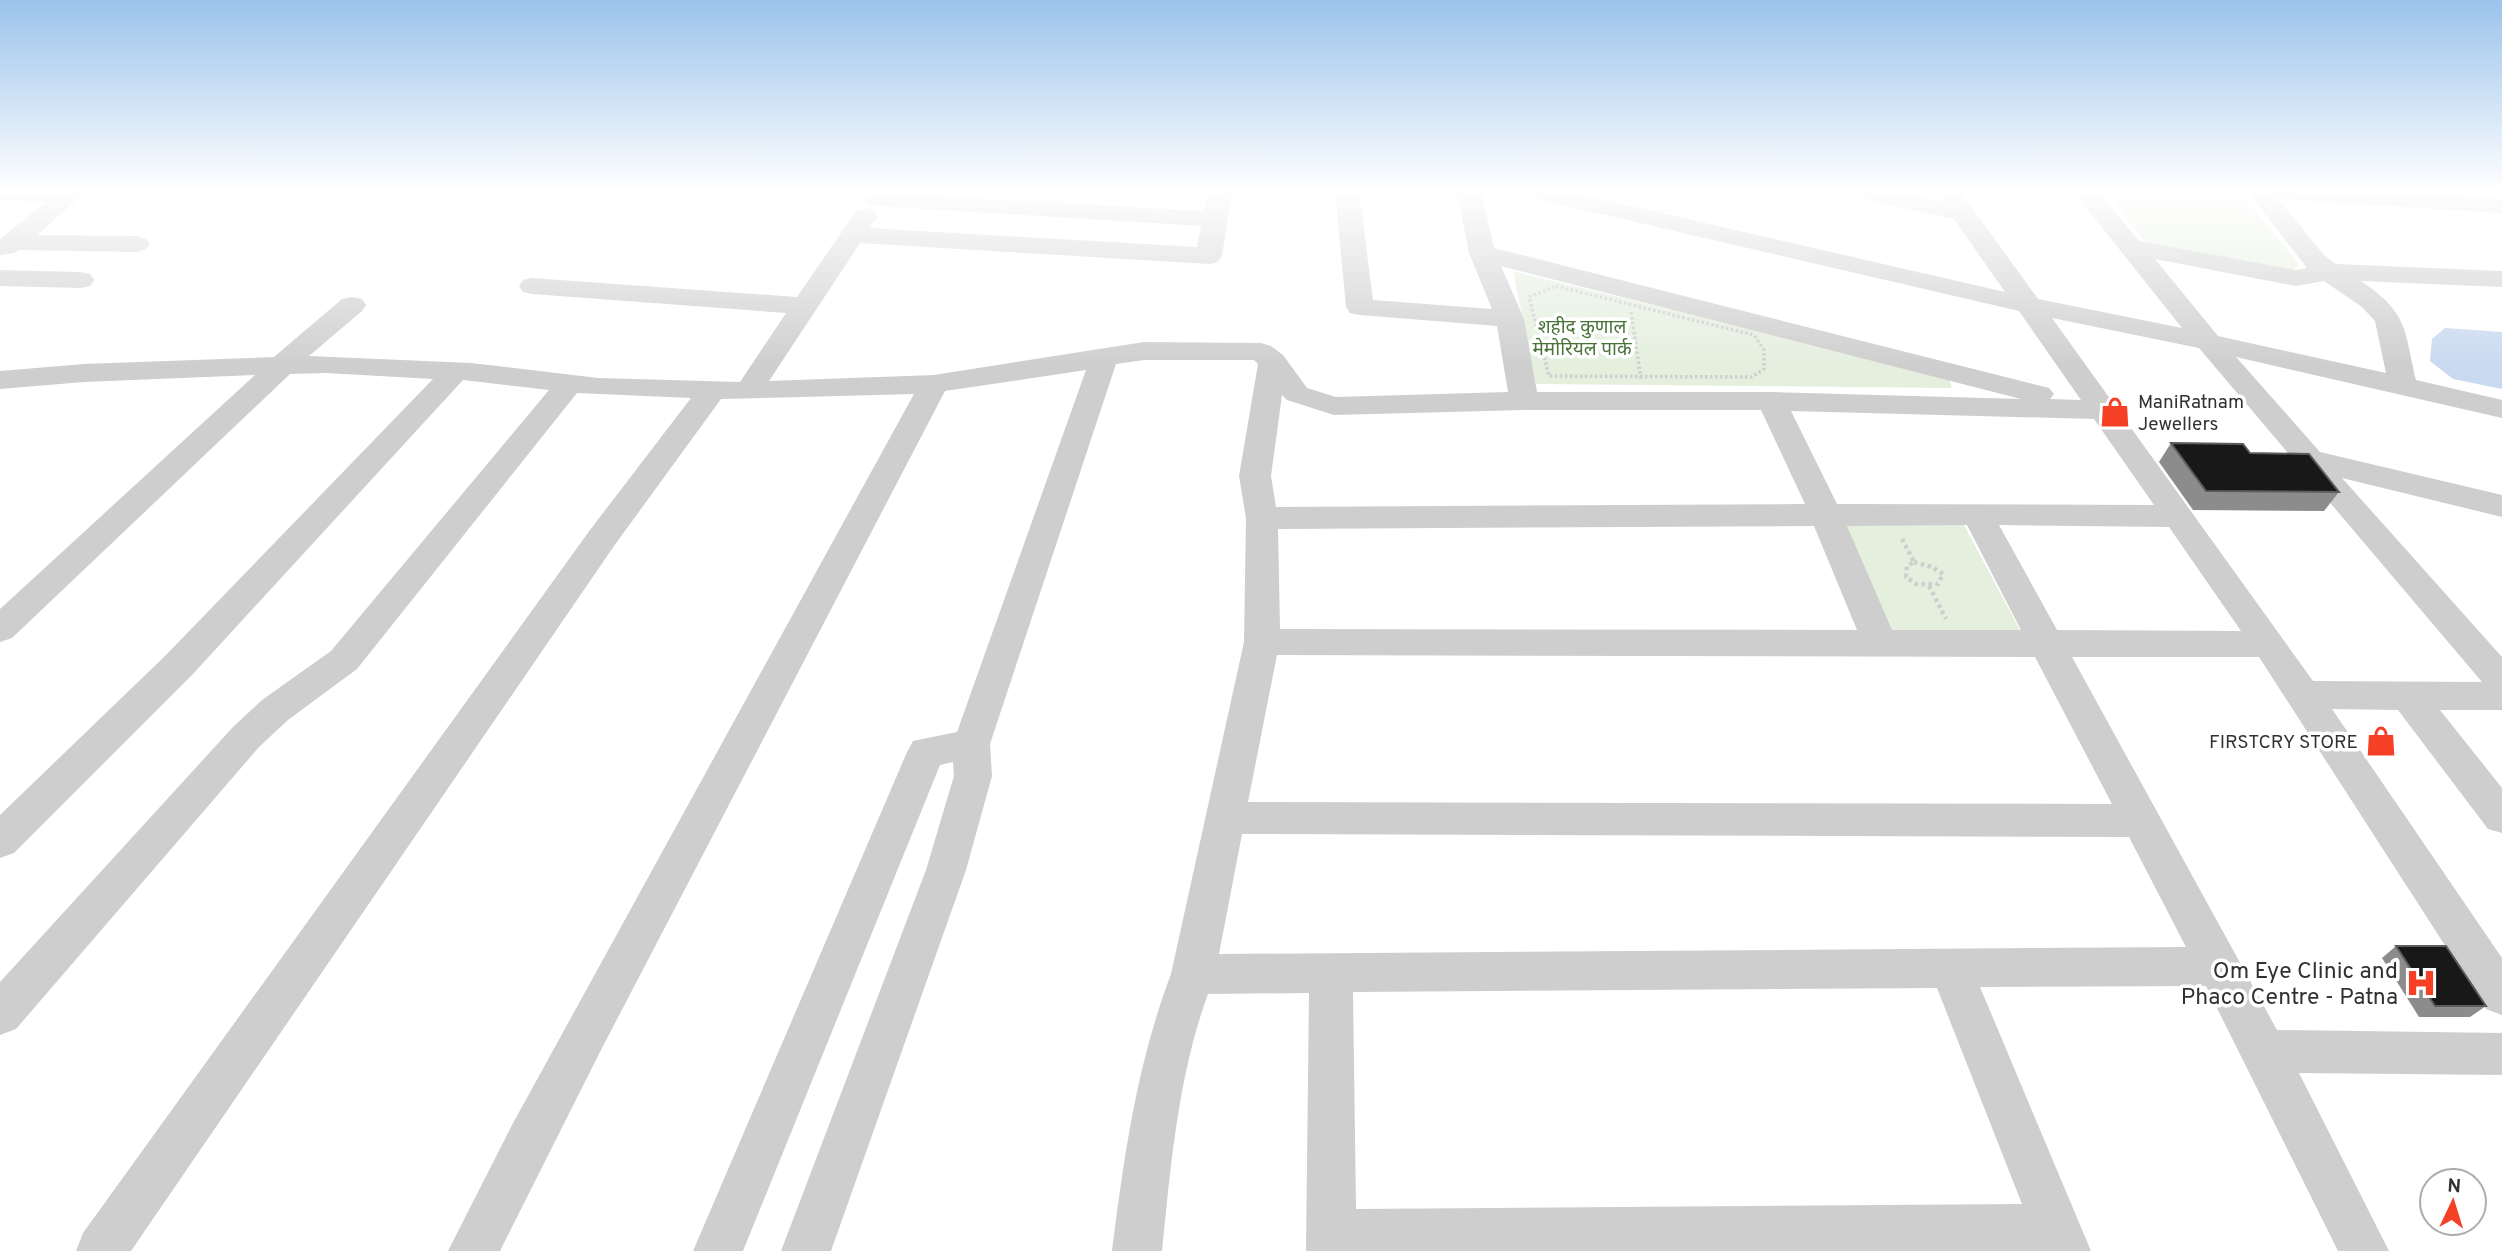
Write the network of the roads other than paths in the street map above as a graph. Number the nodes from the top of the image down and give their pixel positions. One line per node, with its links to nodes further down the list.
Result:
1 (842, 249): 19 (street)
2 (1096, 249): 3 (street)
3 (1210, 249)
4 (1354, 249): 20 (street)
5 (1481, 249): 11 (street)
6 (1786, 249): 18 (street)
7 (1989, 249): 18 (street)
8 (2133, 249): 21 (street)
9 (2144, 249): 12 (street)
10 (2306, 249): 12 (street)
11 (1482, 253): 20 (street); 34 (street)
12 (2329, 272): 14 (street); 29 (street)
13 (0, 278): 15 (street)
14 (2502, 279)
15 (81, 280)
16 (532, 286): 19 (street)
17 (352, 305): 24 (street)
18 (2028, 305): 21 (street); 34 (street)
19 (802, 306): 30 (street)
20 (1510, 319): 31 (street)
21 (2209, 342): 29 (street); 35 (street)
22 (1105, 356): 23 (street); 28 (street); 50 (street)
23 (1273, 361): 31 (street); 40 (street)
24 (283, 366): 25 (street); 26 (street); 41 (street)
25 (456, 371): 27 (street); 54 (street)
26 (0, 380)
27 (570, 383): 30 (street); 60 (street)
28 (934, 384): 30 (street); 66 (street)
29 (2403, 387): 33 (street)
30 (730, 391): 65 (street)
31 (1524, 401): 32 (street)
32 (1772, 401): 34 (street); 37 (street)
33 (2502, 409)
34 (2103, 410): 39 (street)
35 (2309, 460): 36 (street); 46 (street)
36 (2502, 506)
37 (1825, 513): 38 (street); 40 (street); 43 (street)
38 (1977, 514): 39 (street); 45 (street)
39 (2178, 516): 44 (street)
40 (1262, 518): 42 (street)
41 (0, 629)
42 (1262, 642): 43 (street); 52 (street)
43 (1880, 642): 45 (street)
44 (2269, 644): 45 (street); 47 (street)
45 (2047, 645): 53 (street)
46 (2502, 681)
47 (2305, 695): 48 (street); 59 (street)
48 (2409, 696): 49 (street); 51 (street)
49 (2502, 696)
50 (971, 744): 67 (street); 68 (street)
51 (2495, 798)
52 (1226, 818): 53 (street); 58 (street)
53 (2141, 821): 55 (street)
54 (0, 841)
55 (2219, 966): 56 (street); 61 (street)
56 (1950, 967): 57 (street); 63 (street)
57 (1332, 973): 58 (street); 64 (street)
58 (1193, 974): 69 (street)
59 (2502, 995)
60 (0, 1014)
61 (2264, 1051): 62 (street); 70 (street)
62 (2502, 1054)
63 (2061, 1239): 64 (street)
64 (1331, 1242)
65 (101, 1251)
66 (473, 1251)
67 (718, 1251)
68 (806, 1251)
69 (1137, 1251)
70 (2364, 1251)

